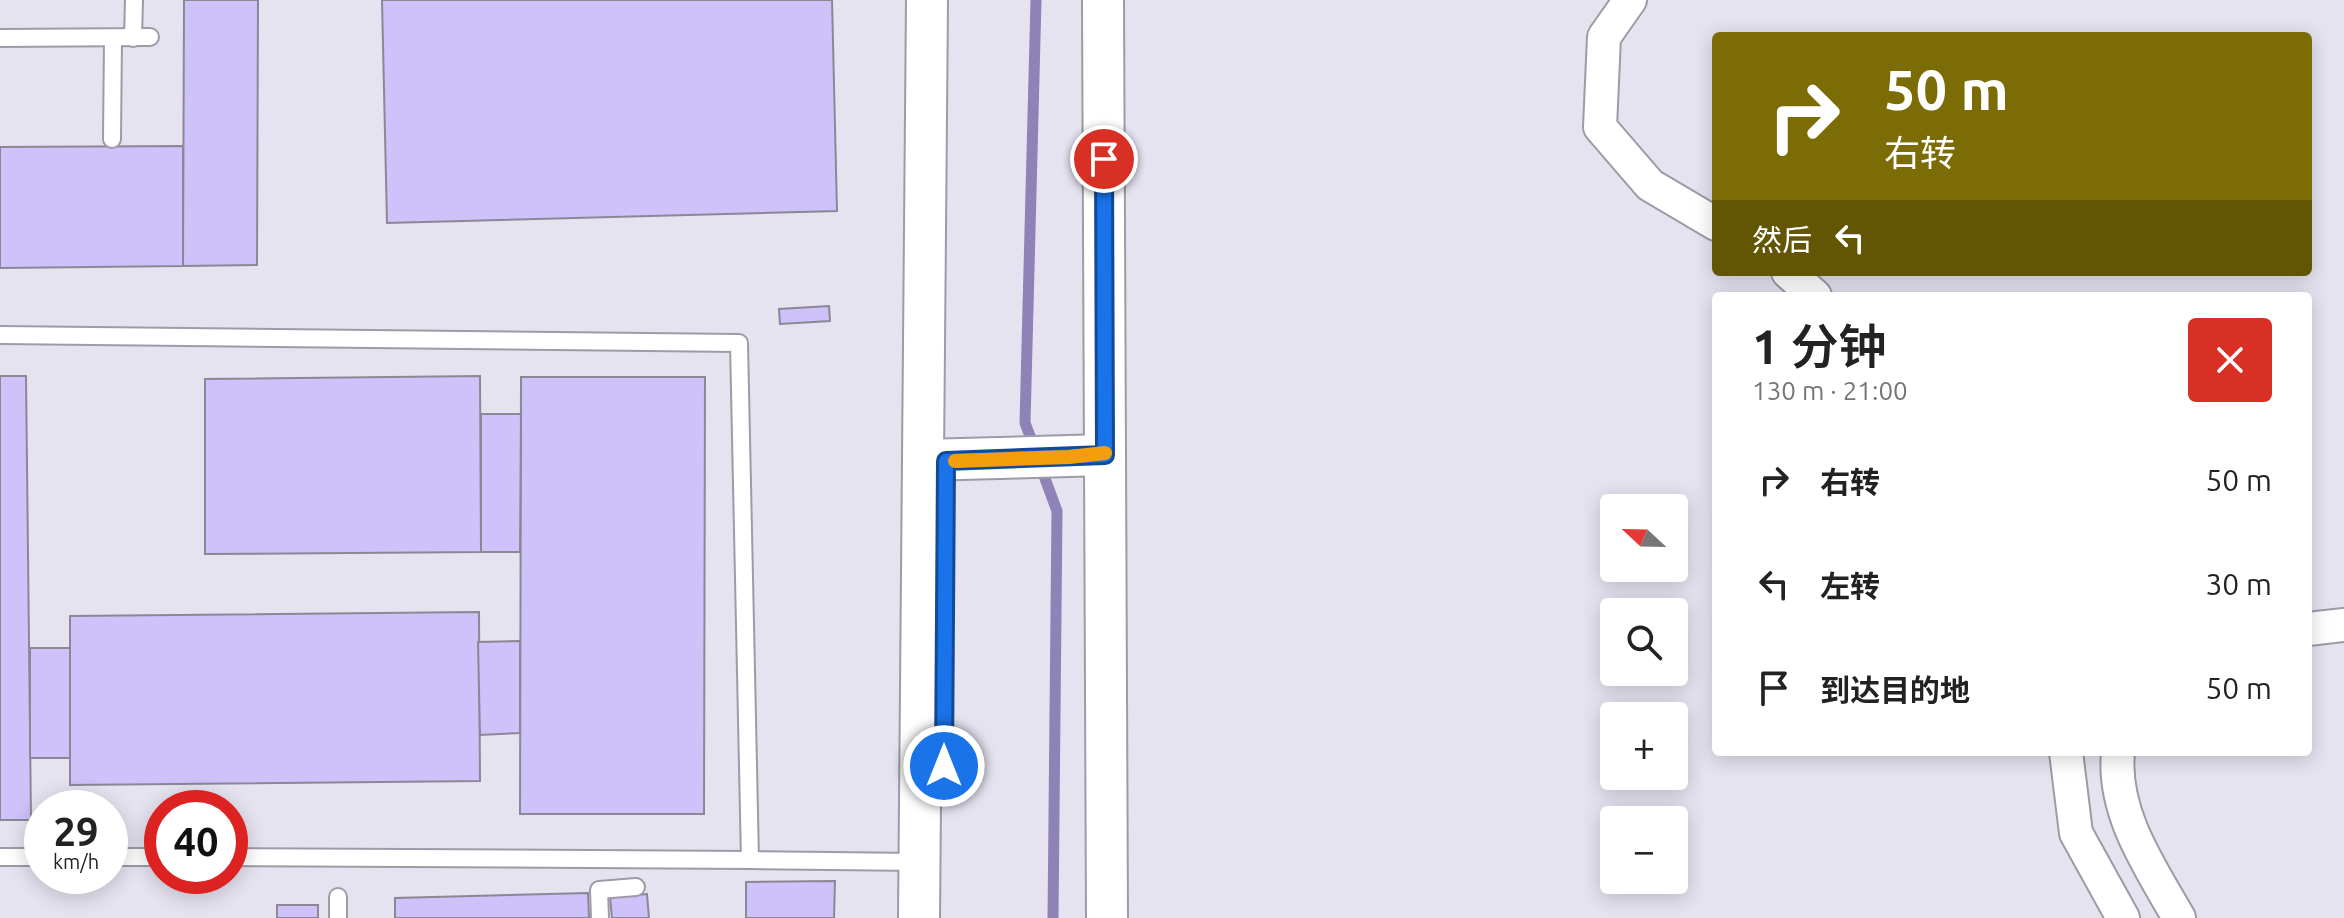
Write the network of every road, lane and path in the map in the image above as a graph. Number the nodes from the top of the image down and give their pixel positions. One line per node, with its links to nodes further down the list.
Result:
1 (134, 0): 7 (lane)
2 (927, 0): 14 (street)
3 (949, 0): 14 (street)
4 (1103, 0): 13 (street)
5 (1630, 0): 9 (street)
6 (0, 38): 7 (lane)
7 (113, 38): 8 (lane)
8 (112, 139)
9 (1712, 222)
10 (1792, 276): 11 (street)
11 (1810, 292)
12 (0, 335): 22 (lane)
13 (1087, 456): 14 (street); 30 (street)
14 (951, 460): 23 (street); 29 (street)
15 (2344, 625): 16 (street)
16 (2312, 629)
17 (2066, 756): 31 (street)
18 (2118, 756): 32 (street)
19 (0, 857): 20 (lane)
20 (24, 857)
21 (248, 857): 22 (lane)
22 (750, 860): 23 (lane)
23 (920, 862): 28 (street)
24 (636, 887): 27 (lane)
25 (338, 897): 26 (lane)
26 (338, 918)
27 (600, 918)
28 (919, 918)
29 (943, 918)
30 (1107, 918)
31 (2123, 918)
32 (2179, 918)

